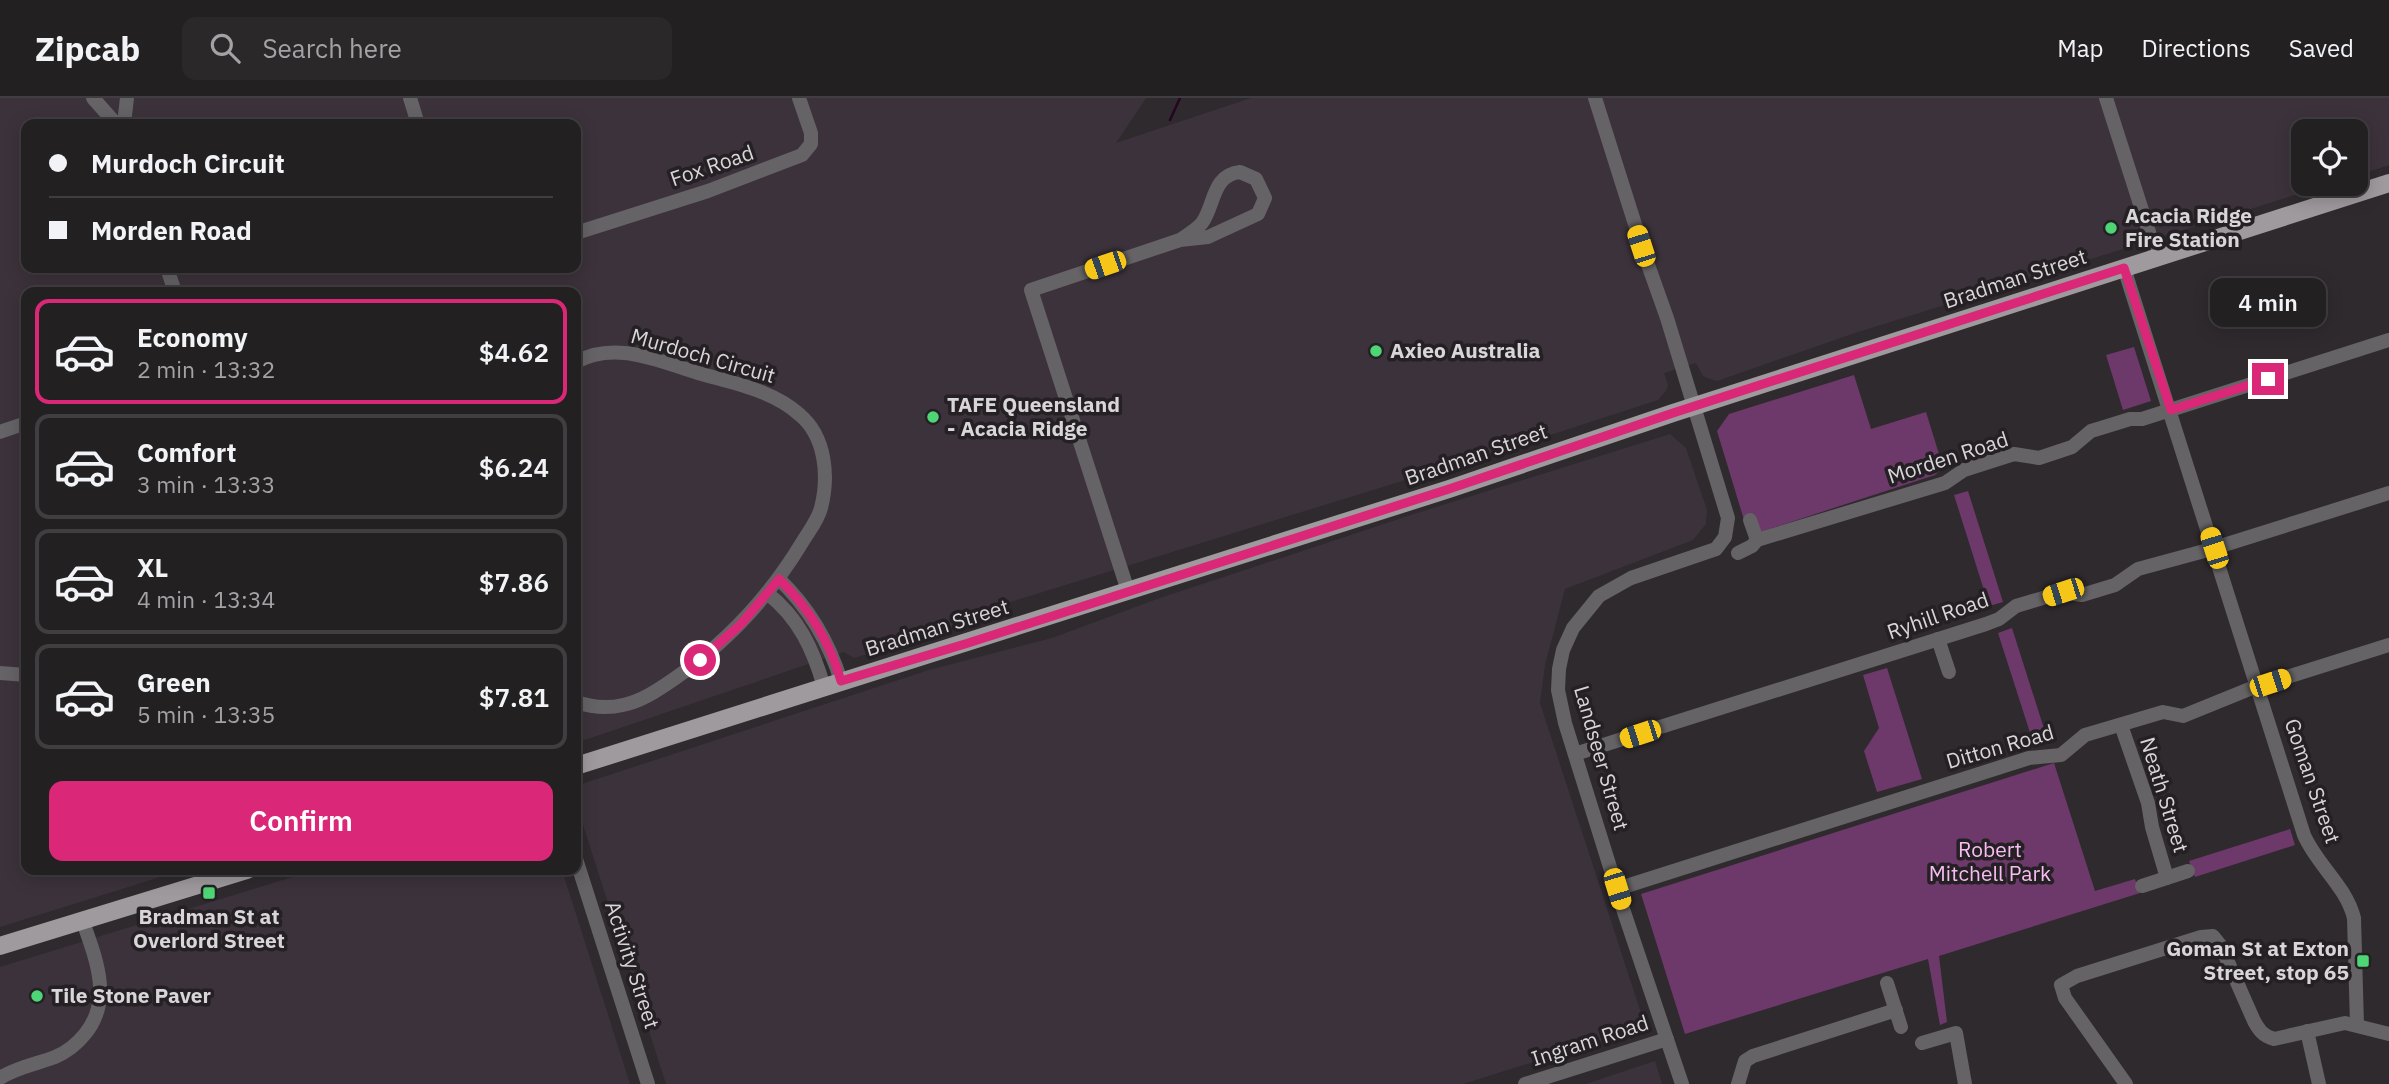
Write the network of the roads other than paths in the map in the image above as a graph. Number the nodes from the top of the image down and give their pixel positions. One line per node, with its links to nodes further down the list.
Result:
1 (93, 98): 7 (street)
2 (127, 98): 8 (street)
3 (410, 98): 9 (street)
4 (799, 98): 11 (street, Fox Road)
5 (1595, 98): 17 (street, Landseer Street)
6 (2106, 98): 13 (street)
7 (112, 119)
8 (125, 119)
9 (416, 119)
10 (2389, 183): 13 (main road, Bradman Street)
11 (581, 231)
12 (1180, 240): 12 (street); 27 (street)
13 (2157, 257): 14 (main road, Bradman Street)
14 (2124, 268): 17 (main road, Bradman Street); 18 (street, Goman Street)
15 (2389, 340): 18 (street, Morden Road)
16 (581, 360): 26 (street, Murdoch Circuit)
17 (1694, 407): 27 (main road, Bradman Street); 38 (street, Landseer Street)
18 (2171, 410): 23 (street, Morden Road); 24 (street, Goman Street)
19 (21, 425): 20 (street)
20 (0, 432)
21 (2389, 493): 24 (street, Ryhill Road)
22 (1750, 520): 23 (street)
23 (1757, 540): 25 (street, Morden Road)
24 (2214, 548): 29 (street, Ryhill Road); 35 (street, Goman Street)
25 (1738, 552)
26 (779, 579): 28 (street, Murdoch Circuit); 34 (street)
27 (1128, 591): 34 (main road, Bradman Street)
28 (767, 593): 34 (street); 36 (street, Murdoch Circuit)
29 (1938, 639): 31 (street); 38 (street, Ryhill Road)
30 (2389, 645): 35 (street, Ditton Road)
31 (1949, 672)
32 (0, 673): 33 (street)
33 (21, 675)
34 (833, 684): 39 (main road, Bradman Street)
35 (2259, 686): 37 (street, Ditton Road); 50 (street, Goman Street)
36 (581, 703)
37 (2121, 725): 43 (street, Neath Street); 45 (street, Ditton Road)
38 (1575, 754): 45 (street, Landseer Street)
39 (581, 764)
40 (2188, 871): 43 (street, Neath Street)
41 (231, 875): 46 (main road)
42 (581, 875): 57 (street, Activity Street)
43 (2167, 878): 44 (street, Neath Street)
44 (2142, 886)
45 (1617, 889): 54 (street, Landseer Street)
46 (83, 922): 47 (main road); 56 (street)
47 (0, 946)
48 (1887, 983): 49 (street)
49 (1896, 1010): 51 (street); 60 (street)
50 (2357, 1025): 52 (street); 53 (street)
51 (1901, 1027)
52 (2307, 1031): 62 (street); 63 (street)
53 (2389, 1034)
54 (1667, 1039): 58 (street, Ingram Road); 59 (street, Landseer Street)
55 (1922, 1043): 61 (street)
56 (0, 1078)
57 (648, 1084)
58 (1525, 1084)
59 (1682, 1084)
60 (1738, 1084)
61 (1965, 1084)
62 (2126, 1084)
63 (2319, 1084)

